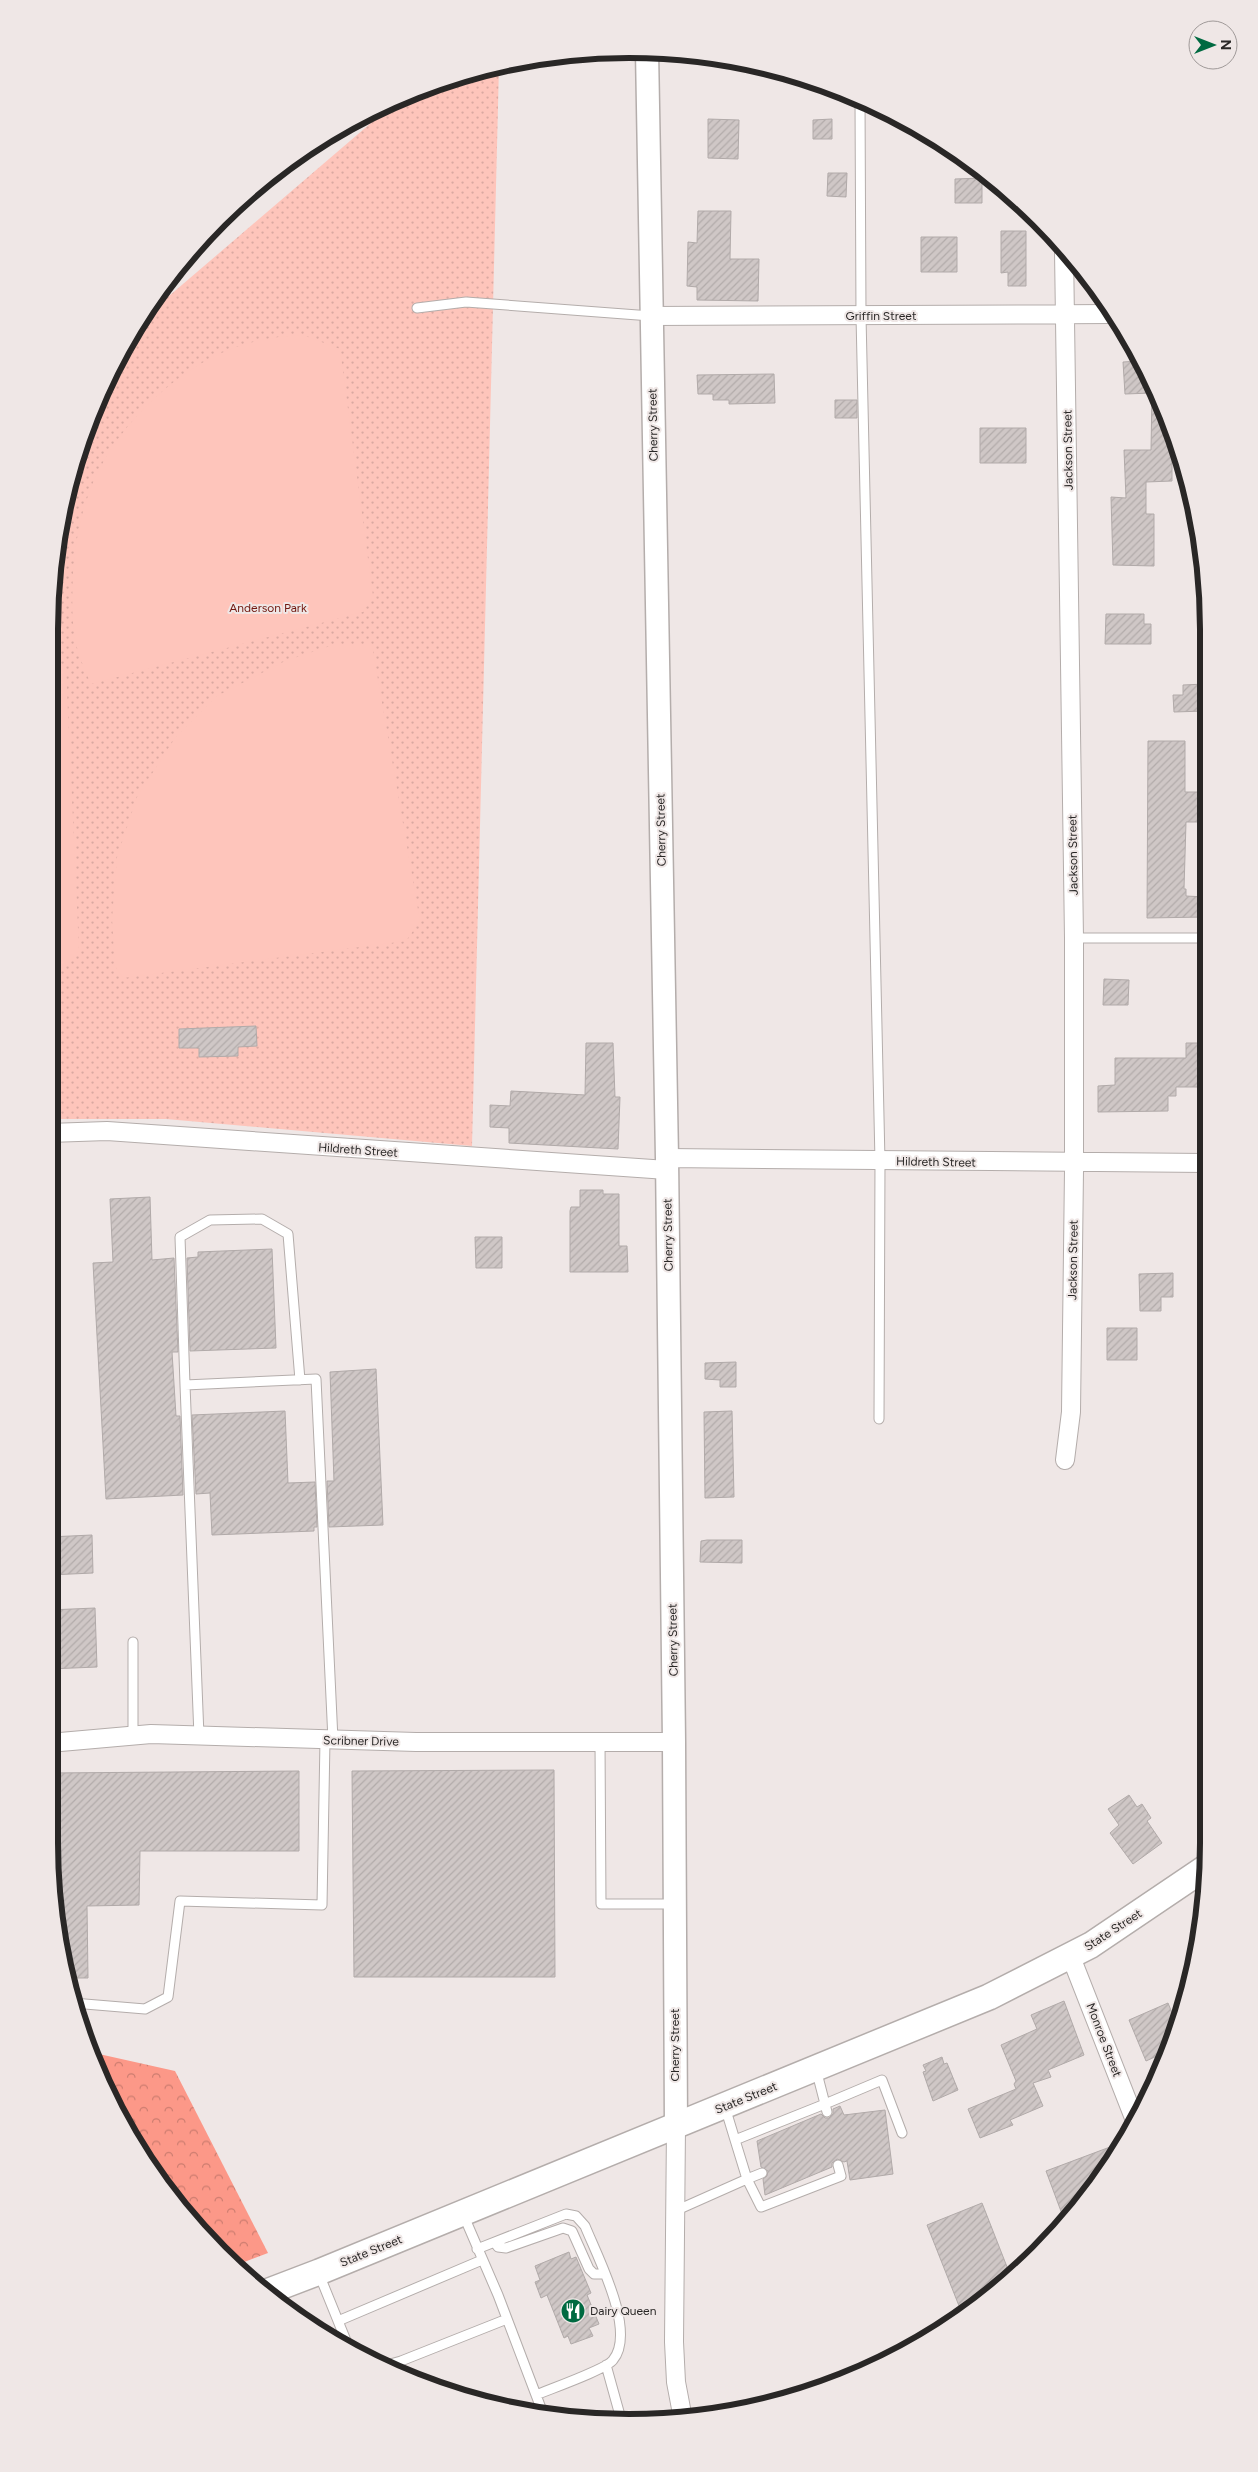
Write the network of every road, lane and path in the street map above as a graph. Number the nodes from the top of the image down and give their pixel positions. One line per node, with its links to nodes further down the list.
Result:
1 (647, 58): 7 (street, Cherry Street)
2 (860, 106): 8 (lane)
3 (1064, 259): 5 (street, Jackson Street)
4 (417, 308): 7 (lane)
5 (1066, 314): 6 (street, Griffin Street); 8 (street, Griffin Street); 9 (street, Jackson Street)
6 (1106, 314)
7 (651, 316): 8 (street, Griffin Street); 15 (street, Cherry Street)
8 (861, 316): 12 (lane)
9 (1074, 938): 10 (lane); 13 (street, Jackson Street)
10 (1200, 938)
11 (58, 1133): 15 (street, Hildreth Street)
12 (880, 1161): 13 (street, Hildreth Street); 15 (street, Hildreth Street); 18 (lane)
13 (1074, 1163): 14 (street, Hildreth Street); 19 (street, Jackson Street)
14 (1200, 1163)
15 (667, 1164): 26 (street, Cherry Street)
16 (300, 1380): 17 (lane); 17 (lane); 23 (lane)
17 (185, 1385): 22 (lane)
18 (879, 1419)
19 (1066, 1460)
20 (133, 1642): 21 (lane)
21 (133, 1736): 22 (street, Scribner Drive); 24 (street, Scribner Drive)
22 (199, 1736): 23 (street, Scribner Drive)
23 (329, 1740): 25 (street, Scribner Drive); 30 (lane)
24 (58, 1742)
25 (600, 1742): 26 (street, Scribner Drive); 28 (lane)
26 (674, 1742): 28 (street, Cherry Street)
27 (1199, 1872): 29 (main road, State Street)
28 (675, 1904): 35 (street, Cherry Street)
29 (1071, 1956): 31 (main road, State Street); 34 (street, Monroe Street)
30 (81, 2005)
31 (816, 2069): 32 (main road, State Street); 33 (lane)
32 (725, 2107): 35 (main road, State Street); 37 (lane)
33 (826, 2108): 36 (lane); 37 (lane)
34 (1133, 2113)
35 (676, 2127): 41 (street, Cherry Street); 42 (main road, State Street)
36 (902, 2133)
37 (734, 2140): 40 (lane)
38 (838, 2164): 40 (lane)
39 (762, 2173): 40 (lane)
40 (747, 2179): 41 (lane)
41 (675, 2211): 56 (street, Cherry Street)
42 (463, 2214): 44 (lane); 46 (main road, State Street)
43 (495, 2242): 44 (lane); 47 (lane); 47 (lane)
44 (477, 2249): 45 (lane)
45 (482, 2260): 49 (lane); 50 (lane)
46 (319, 2272): 48 (main road, State Street); 50 (lane)
47 (604, 2274): 53 (lane)
48 (273, 2290)
49 (507, 2318): 52 (lane); 54 (lane)
50 (338, 2321): 51 (lane)
51 (345, 2339)
52 (393, 2363)
53 (606, 2365): 54 (lane); 57 (lane)
54 (536, 2395): 55 (lane)
55 (541, 2408)
56 (682, 2412)
57 (620, 2414)

